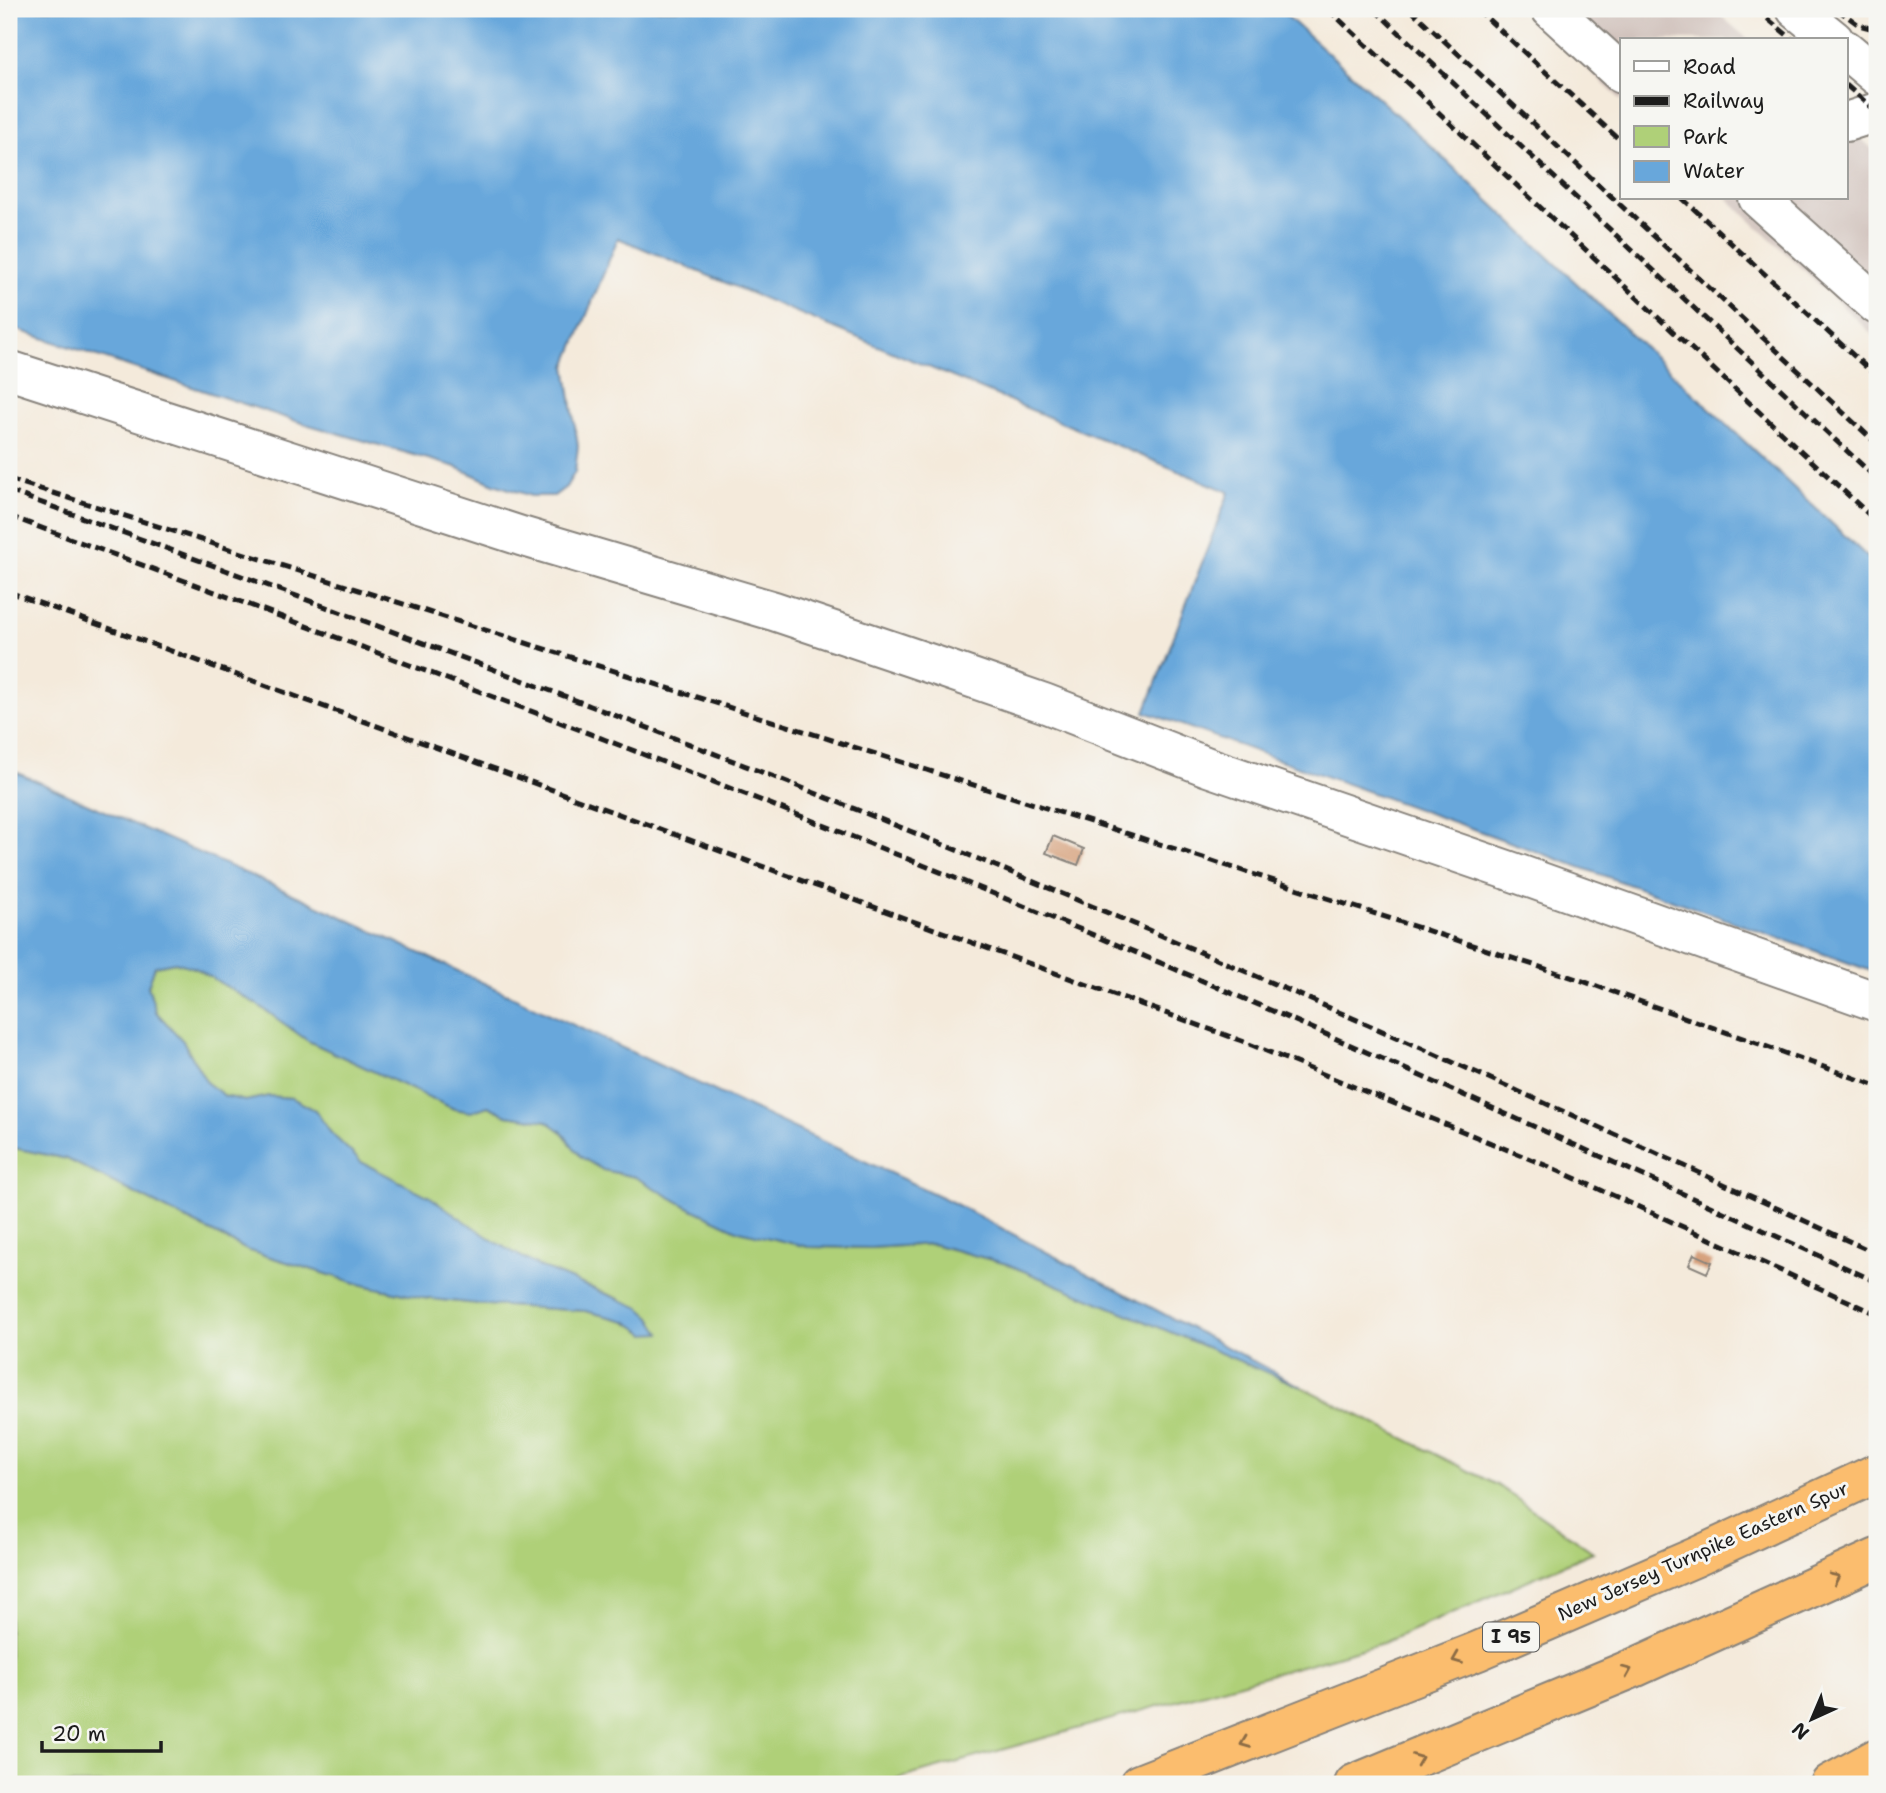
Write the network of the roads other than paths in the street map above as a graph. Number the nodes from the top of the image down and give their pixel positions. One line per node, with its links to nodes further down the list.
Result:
1 (1551, 9): 5 (lane)
2 (1796, 9): 3 (lane)
3 (1832, 38)
4 (1848, 52): 6 (lane)
5 (1620, 72)
6 (1877, 76)
7 (1877, 112): 8 (lane)
8 (1848, 121)
9 (1760, 200): 10 (lane)
10 (1877, 305)
11 (9, 370): 12 (lane)
12 (1877, 1002)
13 (1877, 1473): 16 (highway, New Jersey Turnpike Eastern Spur / I 95, one-way to 16)
14 (1877, 1558): 17 (highway, one-way to 14)
15 (1877, 1758): 18 (highway)
16 (1139, 1784)
17 (1354, 1784)
18 (1830, 1784)

